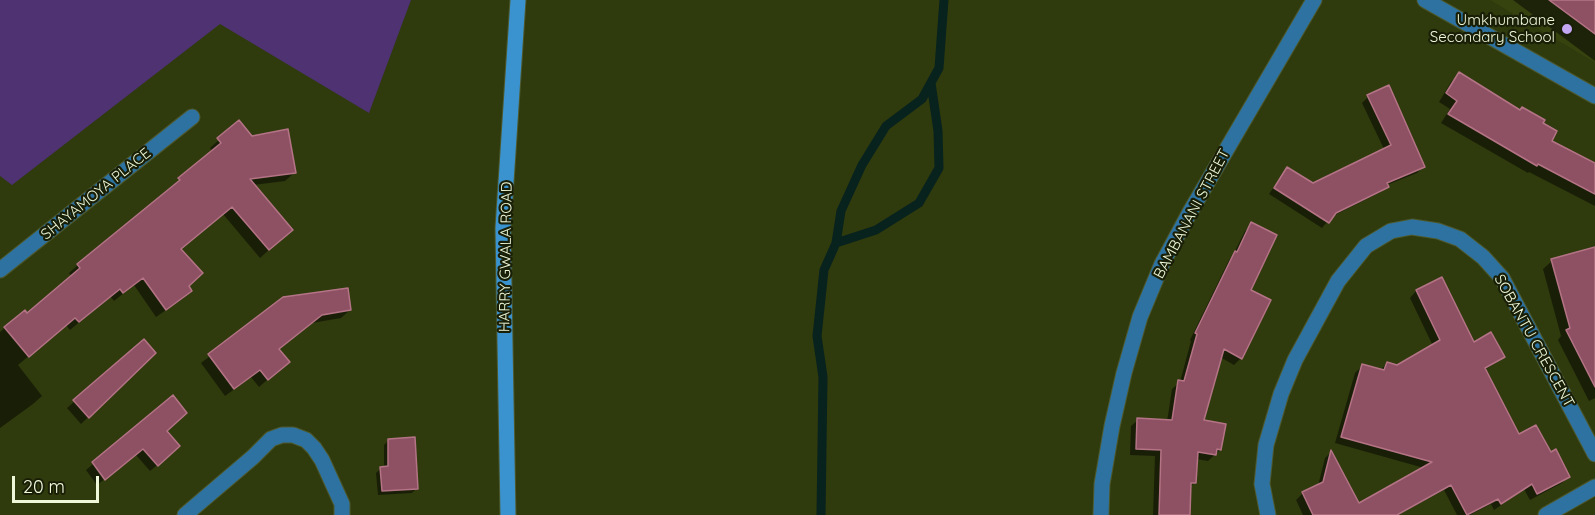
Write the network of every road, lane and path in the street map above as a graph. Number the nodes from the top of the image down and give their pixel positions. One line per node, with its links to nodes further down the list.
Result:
1 (518, 0): 11 (main road, HARRY GWALA ROAD)
2 (1314, 0): 12 (street, BAMBANANI STREET)
3 (1425, 0): 4 (street)
4 (1595, 96)
5 (192, 117): 6 (street, SHAYAMOYA PLACE)
6 (0, 270)
7 (1595, 454): 13 (street, SOBANTU CRESCENT)
8 (1595, 487): 14 (street)
9 (186, 515): 10 (street)
10 (342, 515)
11 (508, 515)
12 (1101, 515)
13 (1268, 515)
14 (1546, 515)

